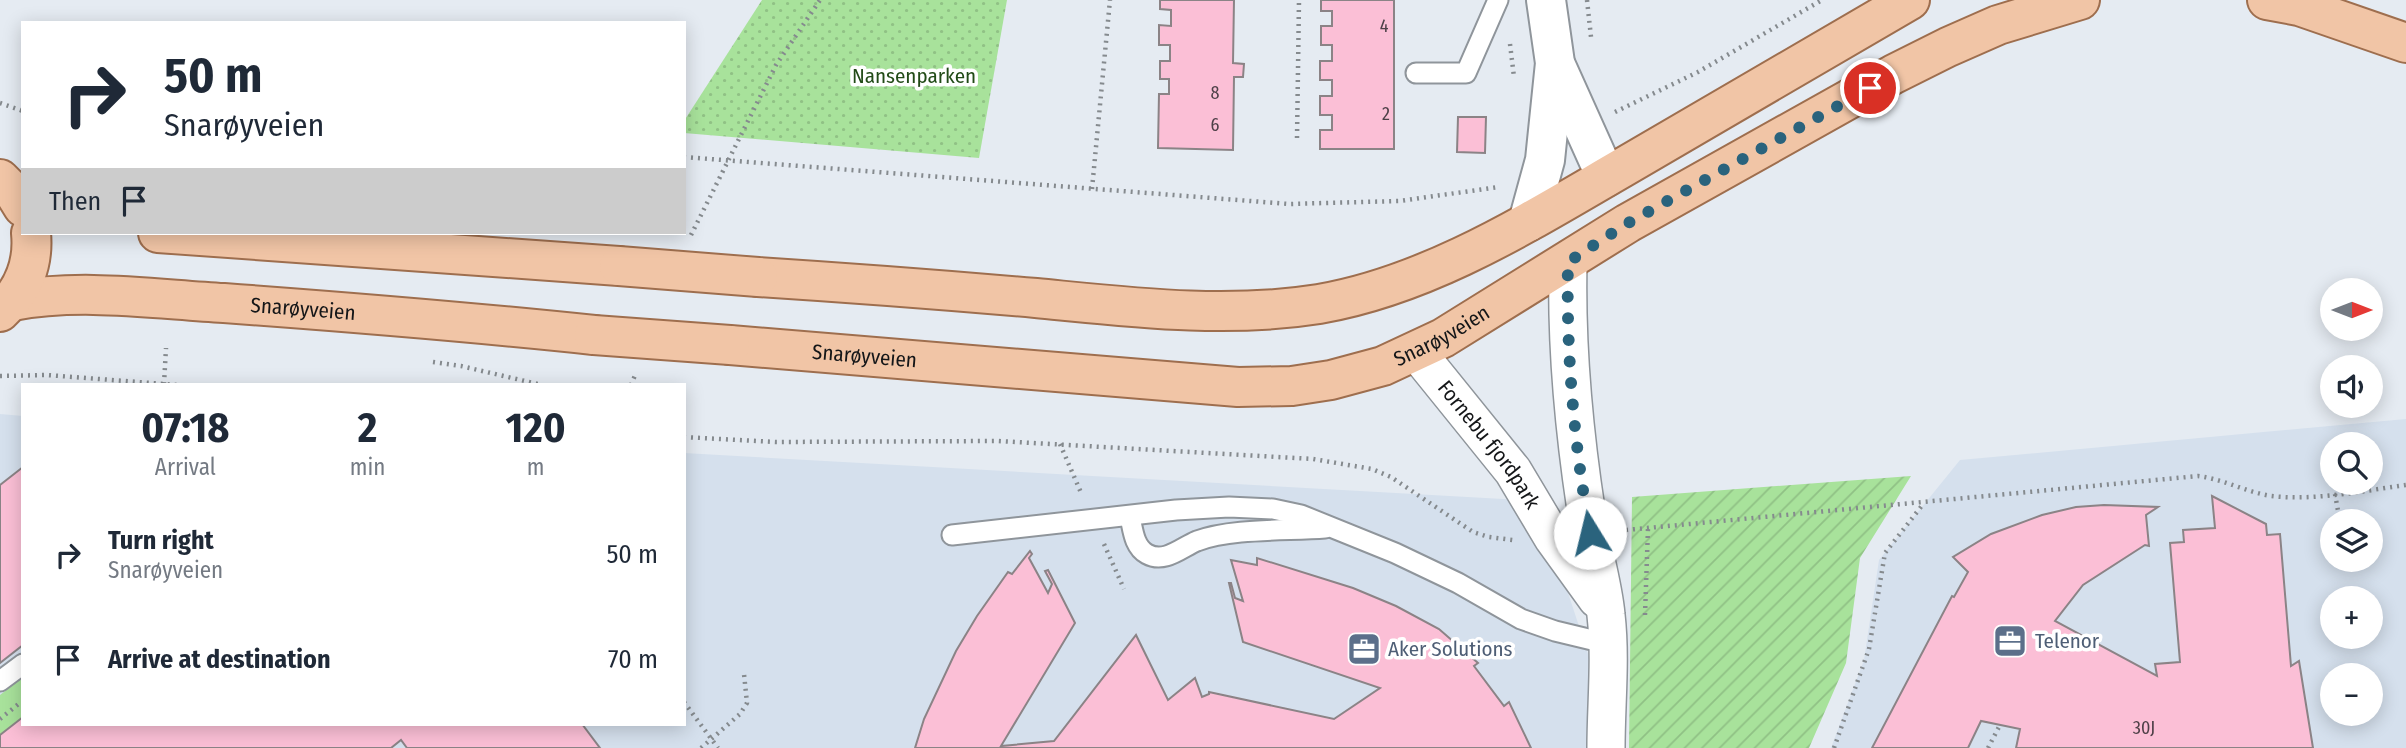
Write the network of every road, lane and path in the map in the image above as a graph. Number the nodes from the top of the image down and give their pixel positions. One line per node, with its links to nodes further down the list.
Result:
1 (820, 0): 18 (path)
2 (1110, 0): 22 (path)
3 (1299, 0): 16 (path)
4 (1498, 0): 12 (lane)
5 (1546, 0): 11 (street)
6 (1822, 0): 15 (path)
7 (1910, 0): 19 (main road)
8 (2080, 0): 27 (main road, Snarøyveien)
9 (2267, 0): 10 (main road)
10 (2406, 43)
11 (1555, 63): 19 (street); 24 (street)
12 (1416, 73)
13 (0, 103): 14 (path)
14 (21, 110)
15 (1607, 117)
16 (1297, 138)
17 (686, 157): 18 (path)
18 (728, 160): 22 (path)
19 (1605, 177): 24 (main road)
20 (0, 179): 23 (main road)
21 (1500, 187): 22 (path)
22 (1092, 189)
23 (21, 204)
24 (1528, 222): 26 (main road, bridge)
25 (31, 235): 28 (main road)
26 (186, 235)
27 (1568, 262): 30 (main road, Snarøyveien); 46 (street)
28 (6, 307): 30 (main road, Snarøyveien, bridge)
29 (166, 348): 34 (path)
30 (1416, 351): 46 (street, Fornebu fjordpark)
31 (433, 362): 35 (path)
32 (0, 376): 33 (path)
33 (151, 383)
34 (164, 383)
35 (533, 383)
36 (686, 437): 45 (path)
37 (2406, 485): 38 (path)
38 (2383, 488)
39 (2324, 495): 40 (path)
40 (1925, 502): 43 (path); 58 (path)
41 (1130, 517): 42 (lane); 42 (lane); 44 (lane)
42 (1333, 528): 46 (lane)
43 (1621, 531)
44 (952, 535)
45 (1515, 540)
46 (1608, 627): 57 (street)
47 (21, 665): 49 (lane)
48 (744, 674): 54 (path)
49 (0, 681)
50 (21, 703): 52 (path)
51 (686, 705): 54 (path)
52 (0, 719)
53 (2000, 725): 59 (path)
54 (712, 740): 55 (path); 56 (path)
55 (701, 748)
56 (718, 748)
57 (1606, 748)
58 (1833, 748)
59 (1989, 748)

